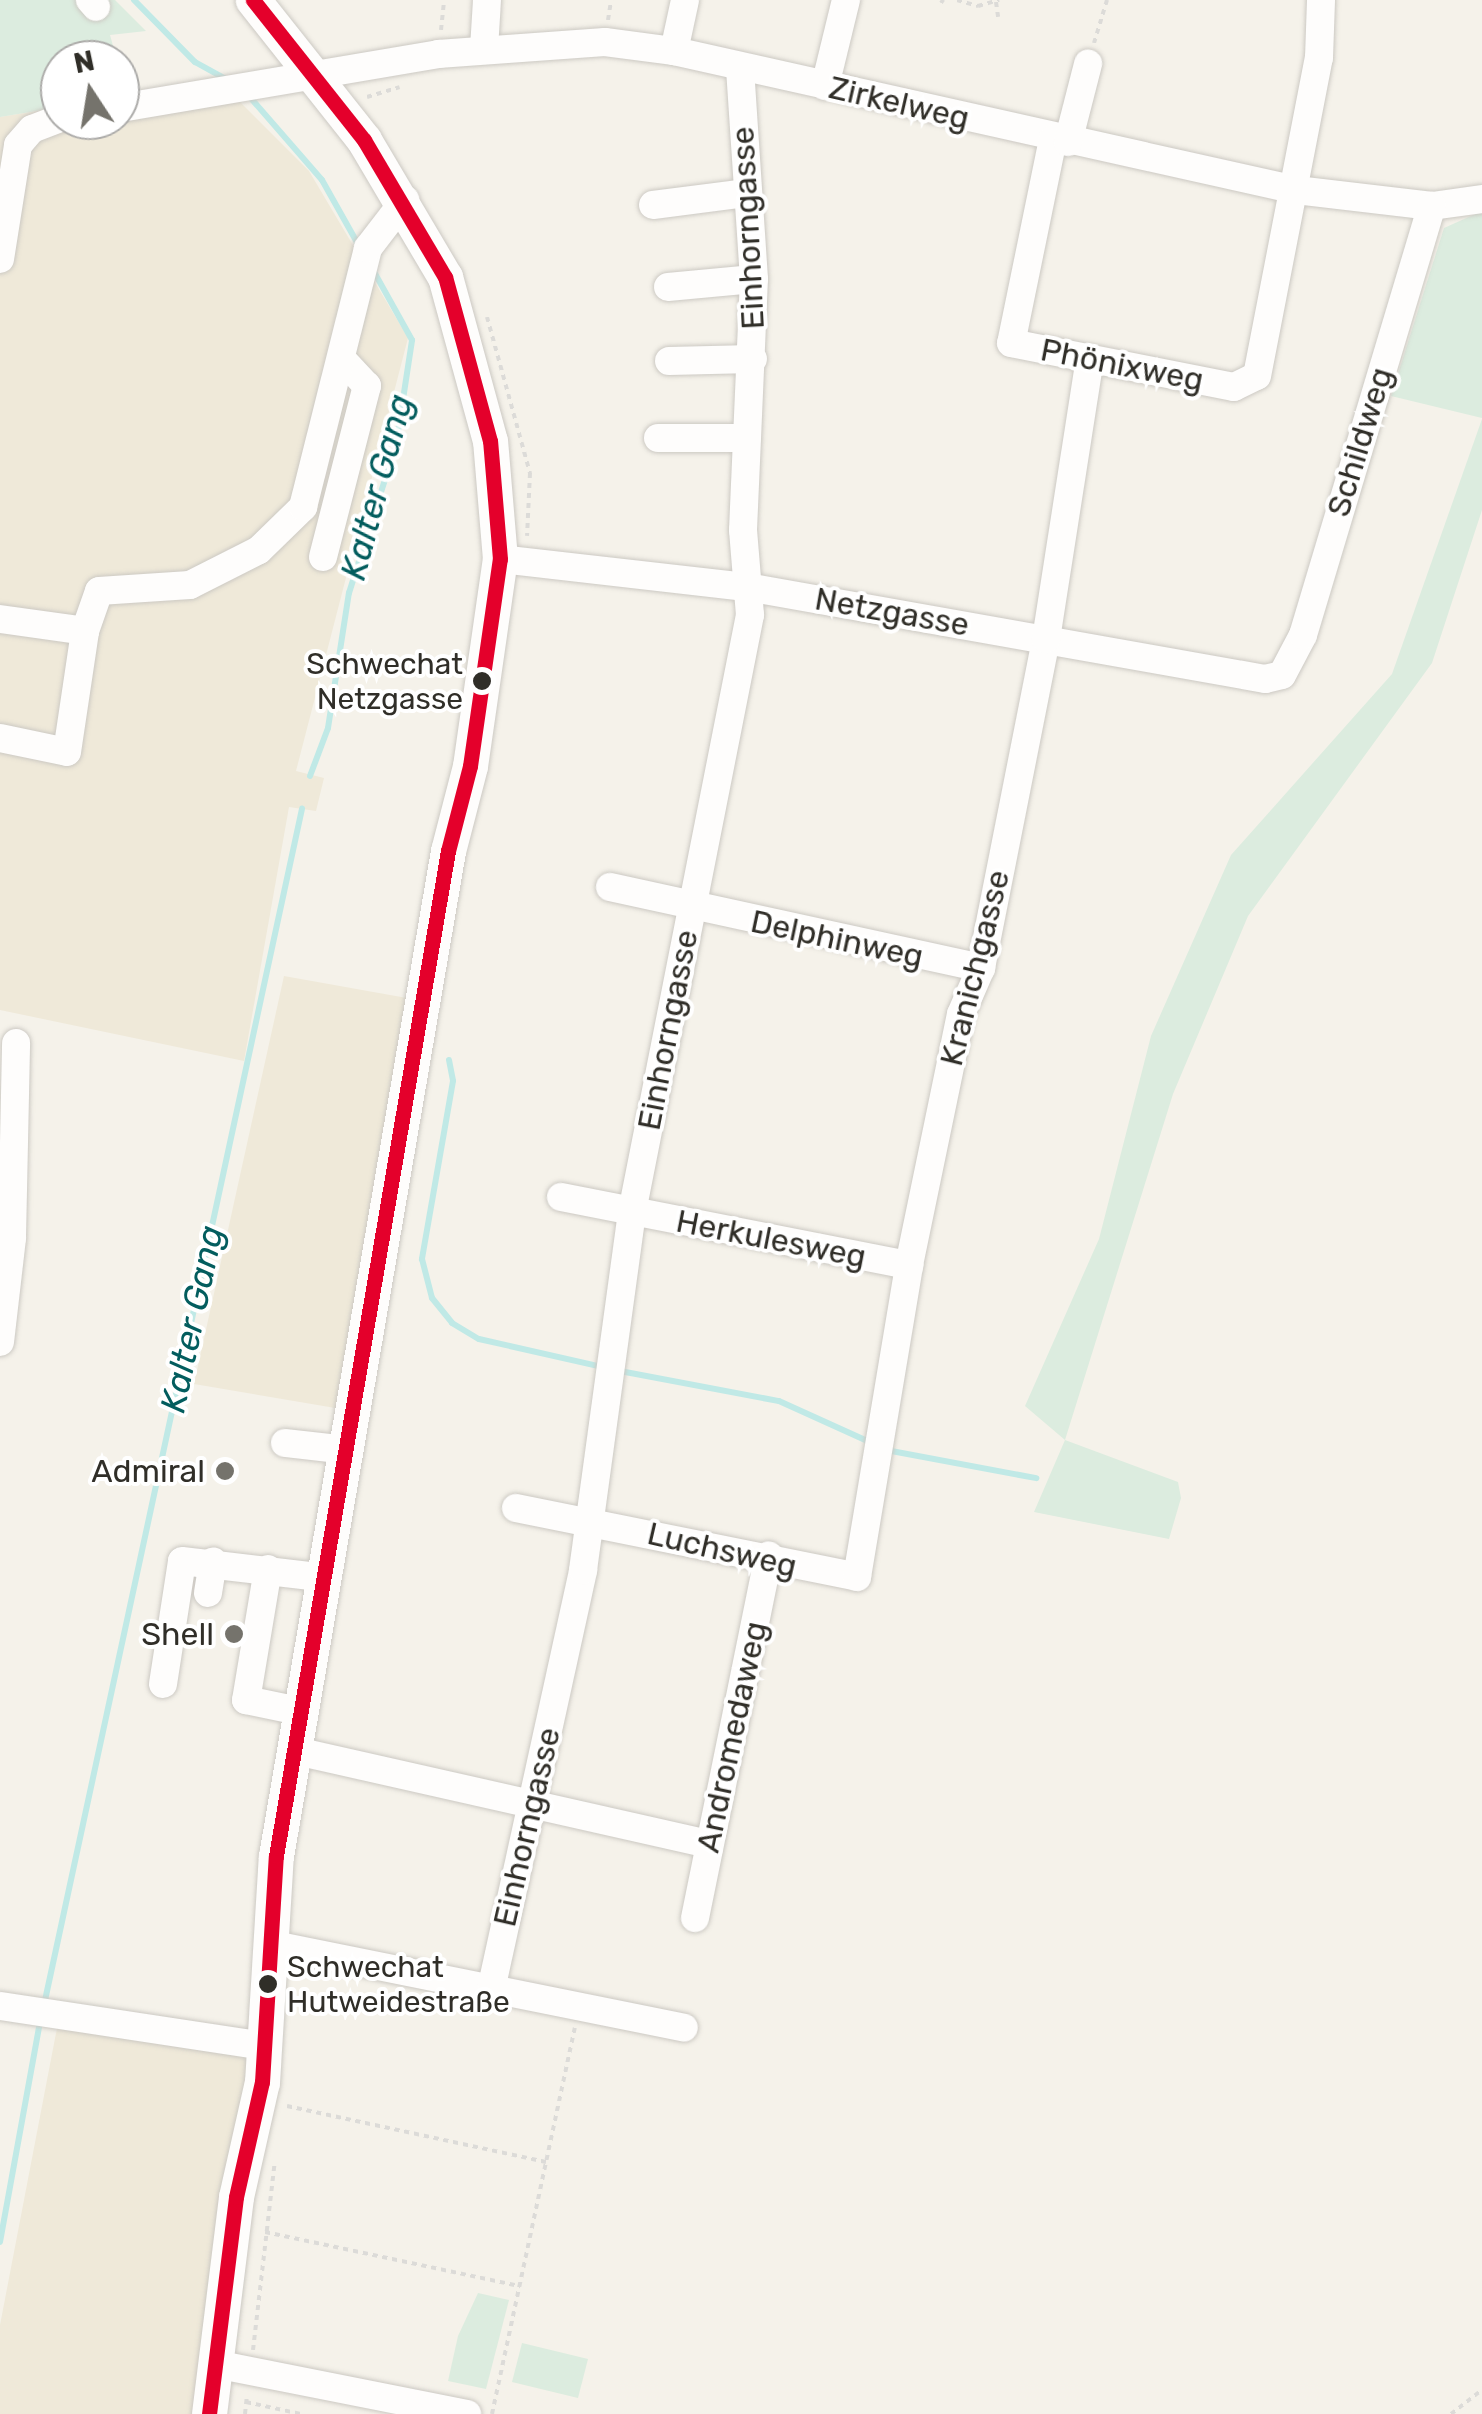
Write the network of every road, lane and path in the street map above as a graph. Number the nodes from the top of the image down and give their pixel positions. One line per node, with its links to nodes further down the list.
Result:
1 (254, 0): 16 (main road)
2 (444, 0): 13 (path)
3 (487, 0): 11 (street)
4 (685, 0): 12 (street)
5 (846, 0): 17 (street)
6 (957, 0): 9 (path)
7 (1107, 0): 14 (path)
8 (1320, 0): 21 (street)
9 (998, 1): 10 (path)
10 (998, 17)
11 (484, 49): 12 (street, Zirkelweg); 13 (street, Zirkelweg)
12 (674, 51): 15 (street, Zirkelweg)
13 (438, 54): 16 (street, Zirkelweg)
14 (1088, 64): 20 (street)
15 (740, 66): 17 (street, Zirkelweg); 22 (street, Einhorngasse)
16 (313, 76): 18 (street, Zirkelweg); 24 (main road)
17 (825, 86): 20 (street, Zirkelweg)
18 (140, 105)
19 (40, 126): 27 (street)
20 (1060, 140): 21 (street, Zirkelweg); 32 (street, Phönixweg)
21 (1296, 190): 26 (street, Zirkelweg); 32 (street, Phönixweg)
22 (747, 193): 25 (street); 28 (street, Einhorngasse)
23 (1482, 199): 26 (street, Zirkelweg)
24 (405, 200): 30 (street); 37 (main road)
25 (652, 205)
26 (1432, 206): 42 (street, Schildweg)
27 (0, 259)
28 (754, 280): 29 (street); 31 (street, Einhorngasse)
29 (668, 287)
30 (341, 358): 36 (street); 40 (street)
31 (752, 359): 33 (street); 35 (street, Einhorngasse)
32 (1090, 359): 41 (street, Kranichgasse)
33 (669, 362)
34 (658, 438): 35 (street)
35 (746, 438): 38 (street, Einhorngasse)
36 (323, 557)
37 (500, 559): 38 (street, Netzgasse); 53 (main road)
38 (747, 587): 41 (street, Netzgasse); 45 (street, Einhorngasse)
39 (0, 619): 40 (street)
40 (85, 631): 43 (street)
41 (1046, 639): 42 (street, Netzgasse); 46 (street, Kranichgasse)
42 (1282, 675)
43 (0, 738)
44 (610, 888): 45 (street, Delphinweg)
45 (692, 908): 46 (street, Delphinweg); 49 (street, Einhorngasse)
46 (981, 968): 50 (street, Kranichgasse)
47 (16, 1043): 51 (street)
48 (561, 1198): 49 (street, Herkulesweg)
49 (632, 1212): 50 (street, Herkulesweg); 55 (street, Einhorngasse)
50 (910, 1266): 59 (street, Kranichgasse)
51 (0, 1342)
52 (285, 1443): 53 (street)
53 (347, 1450): 60 (main road)
54 (516, 1508): 55 (street, Luchsweg)
55 (588, 1522): 56 (street, Luchsweg); 65 (street, Einhorngasse)
56 (769, 1555): 59 (street, Luchsweg); 66 (street, Andromedaweg)
57 (213, 1560): 58 (street); 61 (street); 62 (street)
58 (268, 1569): 60 (street); 63 (street)
59 (857, 1577)
60 (326, 1578): 63 (main road)
61 (208, 1593)
62 (162, 1684)
63 (304, 1712): 64 (main road)
64 (296, 1752): 65 (street); 68 (main road)
65 (533, 1806): 66 (street); 69 (street, Einhorngasse)
66 (709, 1844): 67 (street, Andromedaweg)
67 (695, 1918)
68 (274, 1946): 69 (street); 73 (main road)
69 (492, 1985): 70 (street)
70 (579, 2006): 72 (street); 76 (path)
71 (12, 2008): 73 (street)
72 (684, 2028)
73 (266, 2046): 77 (main road)
74 (280, 2105): 76 (path)
75 (275, 2159): 78 (path)
76 (546, 2162): 79 (path)
77 (231, 2231): 78 (path); 82 (main road)
78 (267, 2232): 79 (path); 82 (path)
79 (520, 2286): 81 (path)
80 (494, 2363): 81 (path)
81 (502, 2365): 89 (path)
82 (232, 2368): 84 (path); 85 (main road); 88 (street)
83 (1482, 2390): 90 (path)
84 (246, 2402): 86 (path); 87 (path)
85 (209, 2414)
86 (245, 2414)
87 (301, 2414)
88 (467, 2414)
89 (492, 2414)
90 (1451, 2414)

